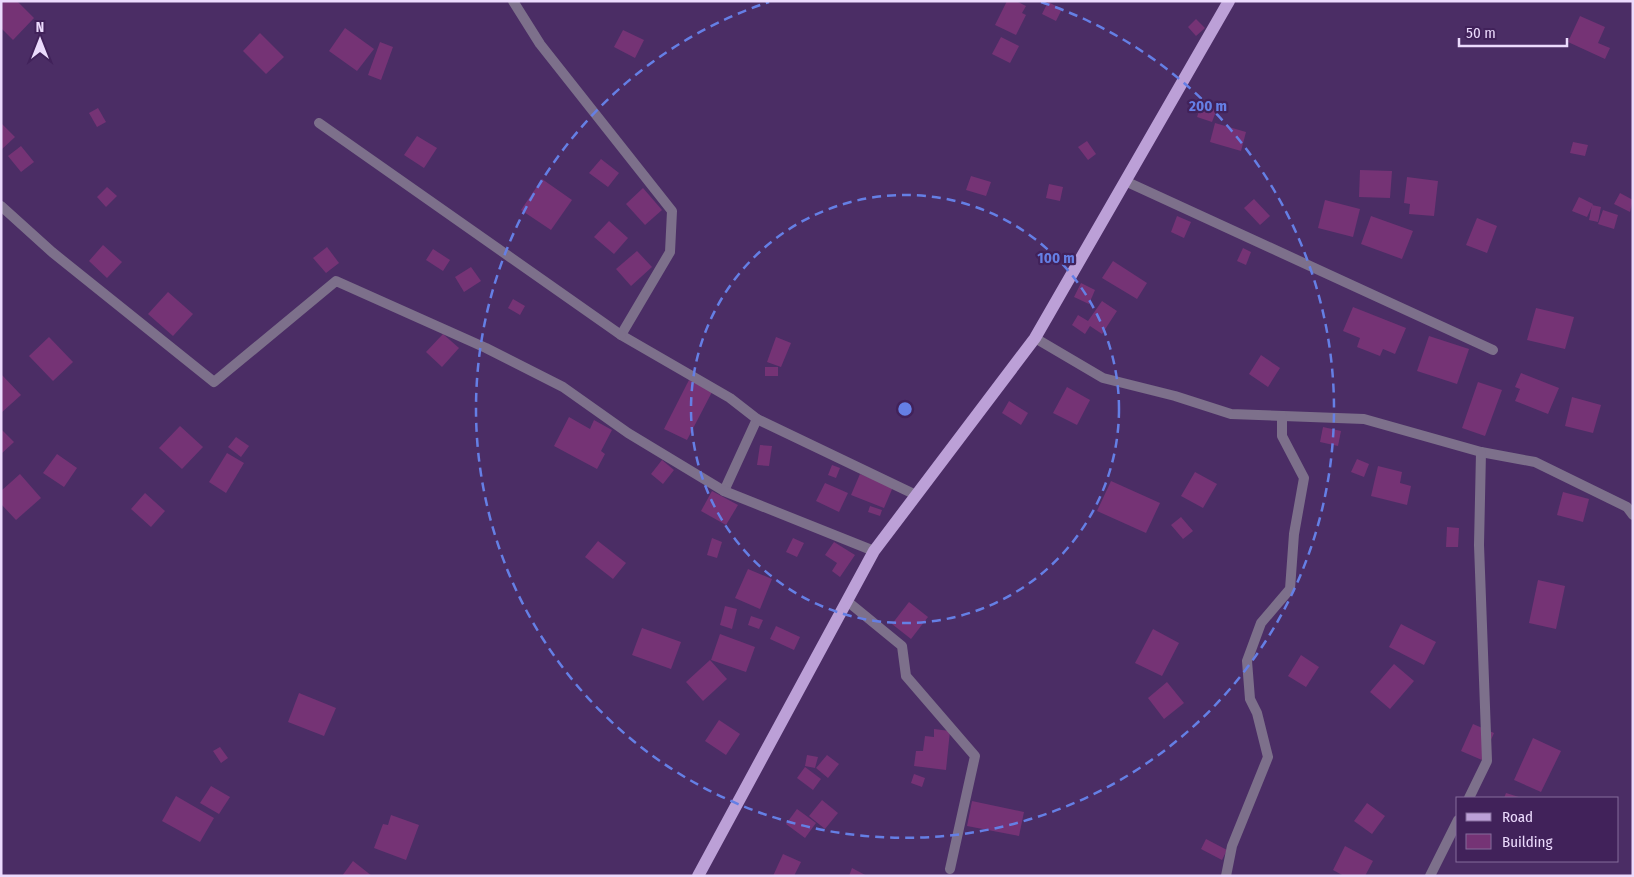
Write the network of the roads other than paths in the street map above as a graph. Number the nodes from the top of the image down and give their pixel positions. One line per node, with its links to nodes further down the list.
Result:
1 (513, 1): 6 (street)
2 (1229, 1): 4 (main road)
3 (319, 123): 6 (street)
4 (1125, 181): 7 (main road); 8 (street)
5 (1, 206): 12 (street)
6 (621, 335): 10 (street)
7 (1035, 338): 9 (street); 13 (main road)
8 (1493, 350)
9 (1282, 416): 11 (street); 21 (street)
10 (757, 419): 12 (street); 13 (street)
11 (1481, 452): 14 (street); 17 (street)
12 (724, 491): 15 (street)
13 (916, 495): 15 (main road)
14 (1633, 515)
15 (874, 551): 16 (main road)
16 (847, 601): 19 (street); 20 (main road)
17 (1470, 797)
18 (1456, 824): 22 (street)
19 (950, 869)
20 (698, 876)
21 (1226, 876)
22 (1430, 876)

